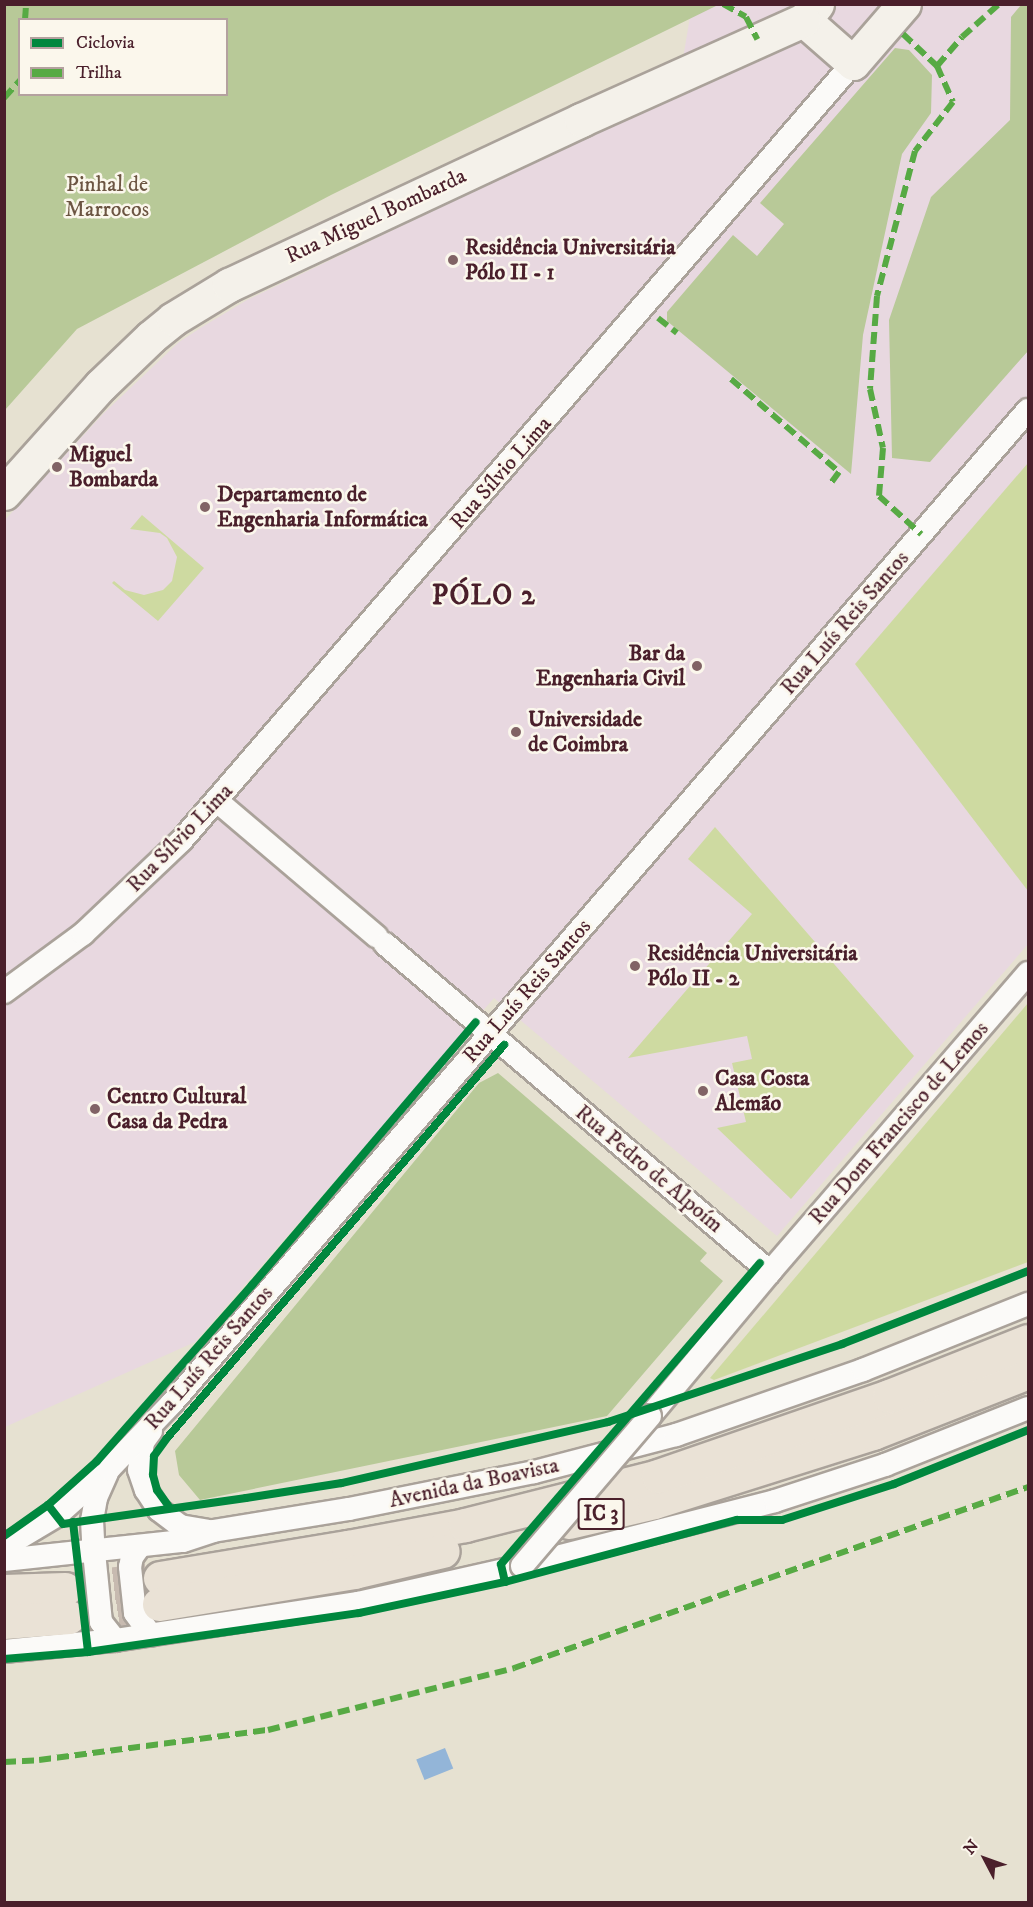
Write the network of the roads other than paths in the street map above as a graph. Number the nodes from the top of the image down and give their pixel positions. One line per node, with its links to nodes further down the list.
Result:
1 (904, 4): 3 (street, Rua Sílvio Lima)
2 (810, 12): 3 (street); 5 (street, Rua Miguel Bombarda)
3 (854, 63): 6 (street, Rua Sílvio Lima)
4 (1029, 410): 9 (street, Rua Luís Reis Santos)
5 (4, 493)
6 (217, 801): 8 (street, Rua Sílvio Lima); 9 (street, Rua Pedro de Alpoím)
7 (1029, 973): 10 (street, Rua Dom Francisco de Lemos)
8 (4, 992)
9 (490, 1034): 10 (street, Rua Pedro de Alpoím); 14 (street, Rua Luís Reis Santos)
10 (770, 1272): 22 (street, bridge)
11 (1029, 1304): 17 (street, Avenida da Boavista)
12 (1029, 1341): 13 (highway, Avenida da Boavista / IC 3)
13 (1029, 1372)
14 (171, 1403): 16 (street, Rua Luís Reis Santos); 17 (street)
15 (1029, 1408): 22 (street)
16 (109, 1469): 19 (street, Rua Luís Reis Santos); 20 (street)
17 (213, 1532): 18 (street, Avenida da Boavista)
18 (140, 1546): 20 (street, Avenida da Boavista); 25 (street)
19 (4, 1547)
20 (93, 1552): 21 (street, Avenida da Boavista); 26 (street)
21 (4, 1560)
22 (522, 1566): 25 (street)
23 (4, 1591): 24 (highway)
24 (4, 1622)
25 (151, 1635): 26 (street)
26 (115, 1640): 27 (street)
27 (4, 1651)

